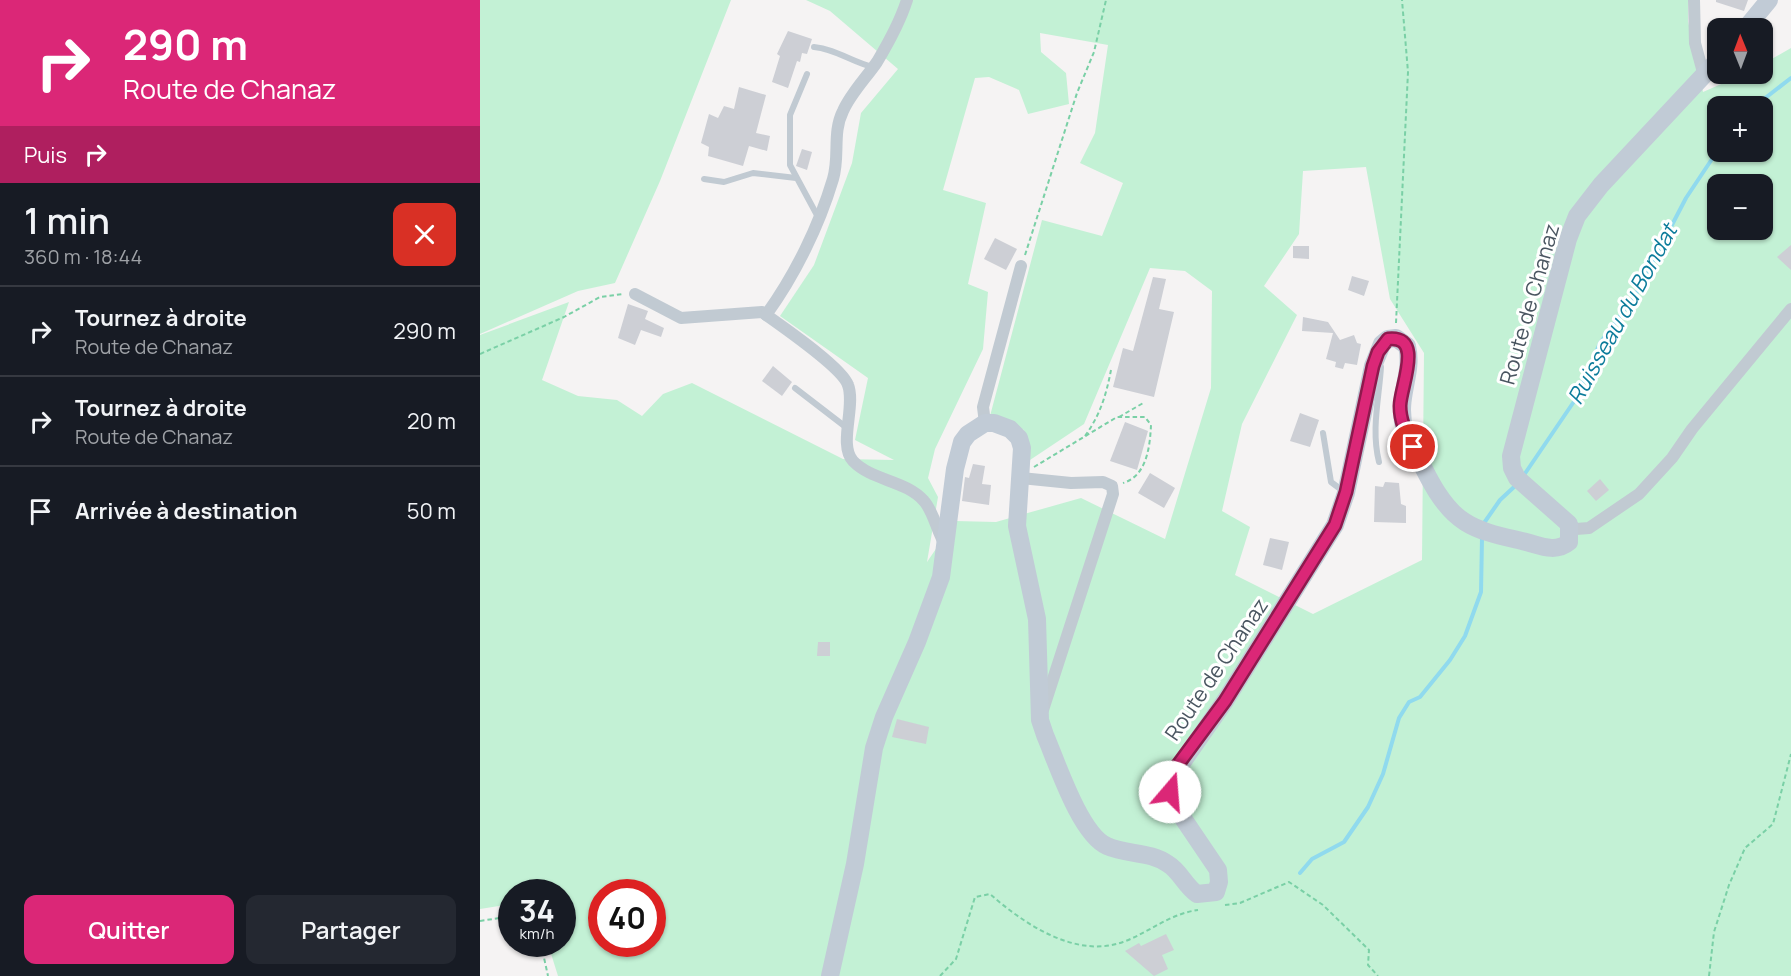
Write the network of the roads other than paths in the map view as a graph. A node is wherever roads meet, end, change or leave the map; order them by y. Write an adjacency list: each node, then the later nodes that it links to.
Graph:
1 (908, 0): 6 (street)
2 (1694, 0): 9 (street)
3 (1768, 0): 4 (street)
4 (1754, 18)
5 (814, 47): 6 (lane)
6 (873, 67): 12 (street)
7 (1707, 73): 9 (street, Route de Chanaz)
8 (807, 74): 10 (lane)
9 (1704, 76): 25 (street, Route de Chanaz)
10 (796, 178): 11 (lane); 12 (lane)
11 (704, 179)
12 (818, 217): 16 (street)
13 (1021, 266): 19 (street)
14 (634, 294): 16 (street)
15 (1791, 309): 25 (street)
16 (766, 315): 20 (street)
17 (1378, 352): 22 (lane); 24 (street, Route de Chanaz); 25 (street)
18 (795, 388): 20 (lane)
19 (985, 423): 23 (street, Route de Chanaz); 26 (street)
20 (848, 429): 26 (street)
21 (1323, 433): 24 (lane)
22 (1379, 462)
23 (1021, 477): 27 (street, Route de Chanaz); 27 (street)
24 (1346, 492): 27 (street, Route de Chanaz)
25 (1569, 524)
26 (946, 546): 28 (street)
27 (1040, 720)
28 (830, 976)

